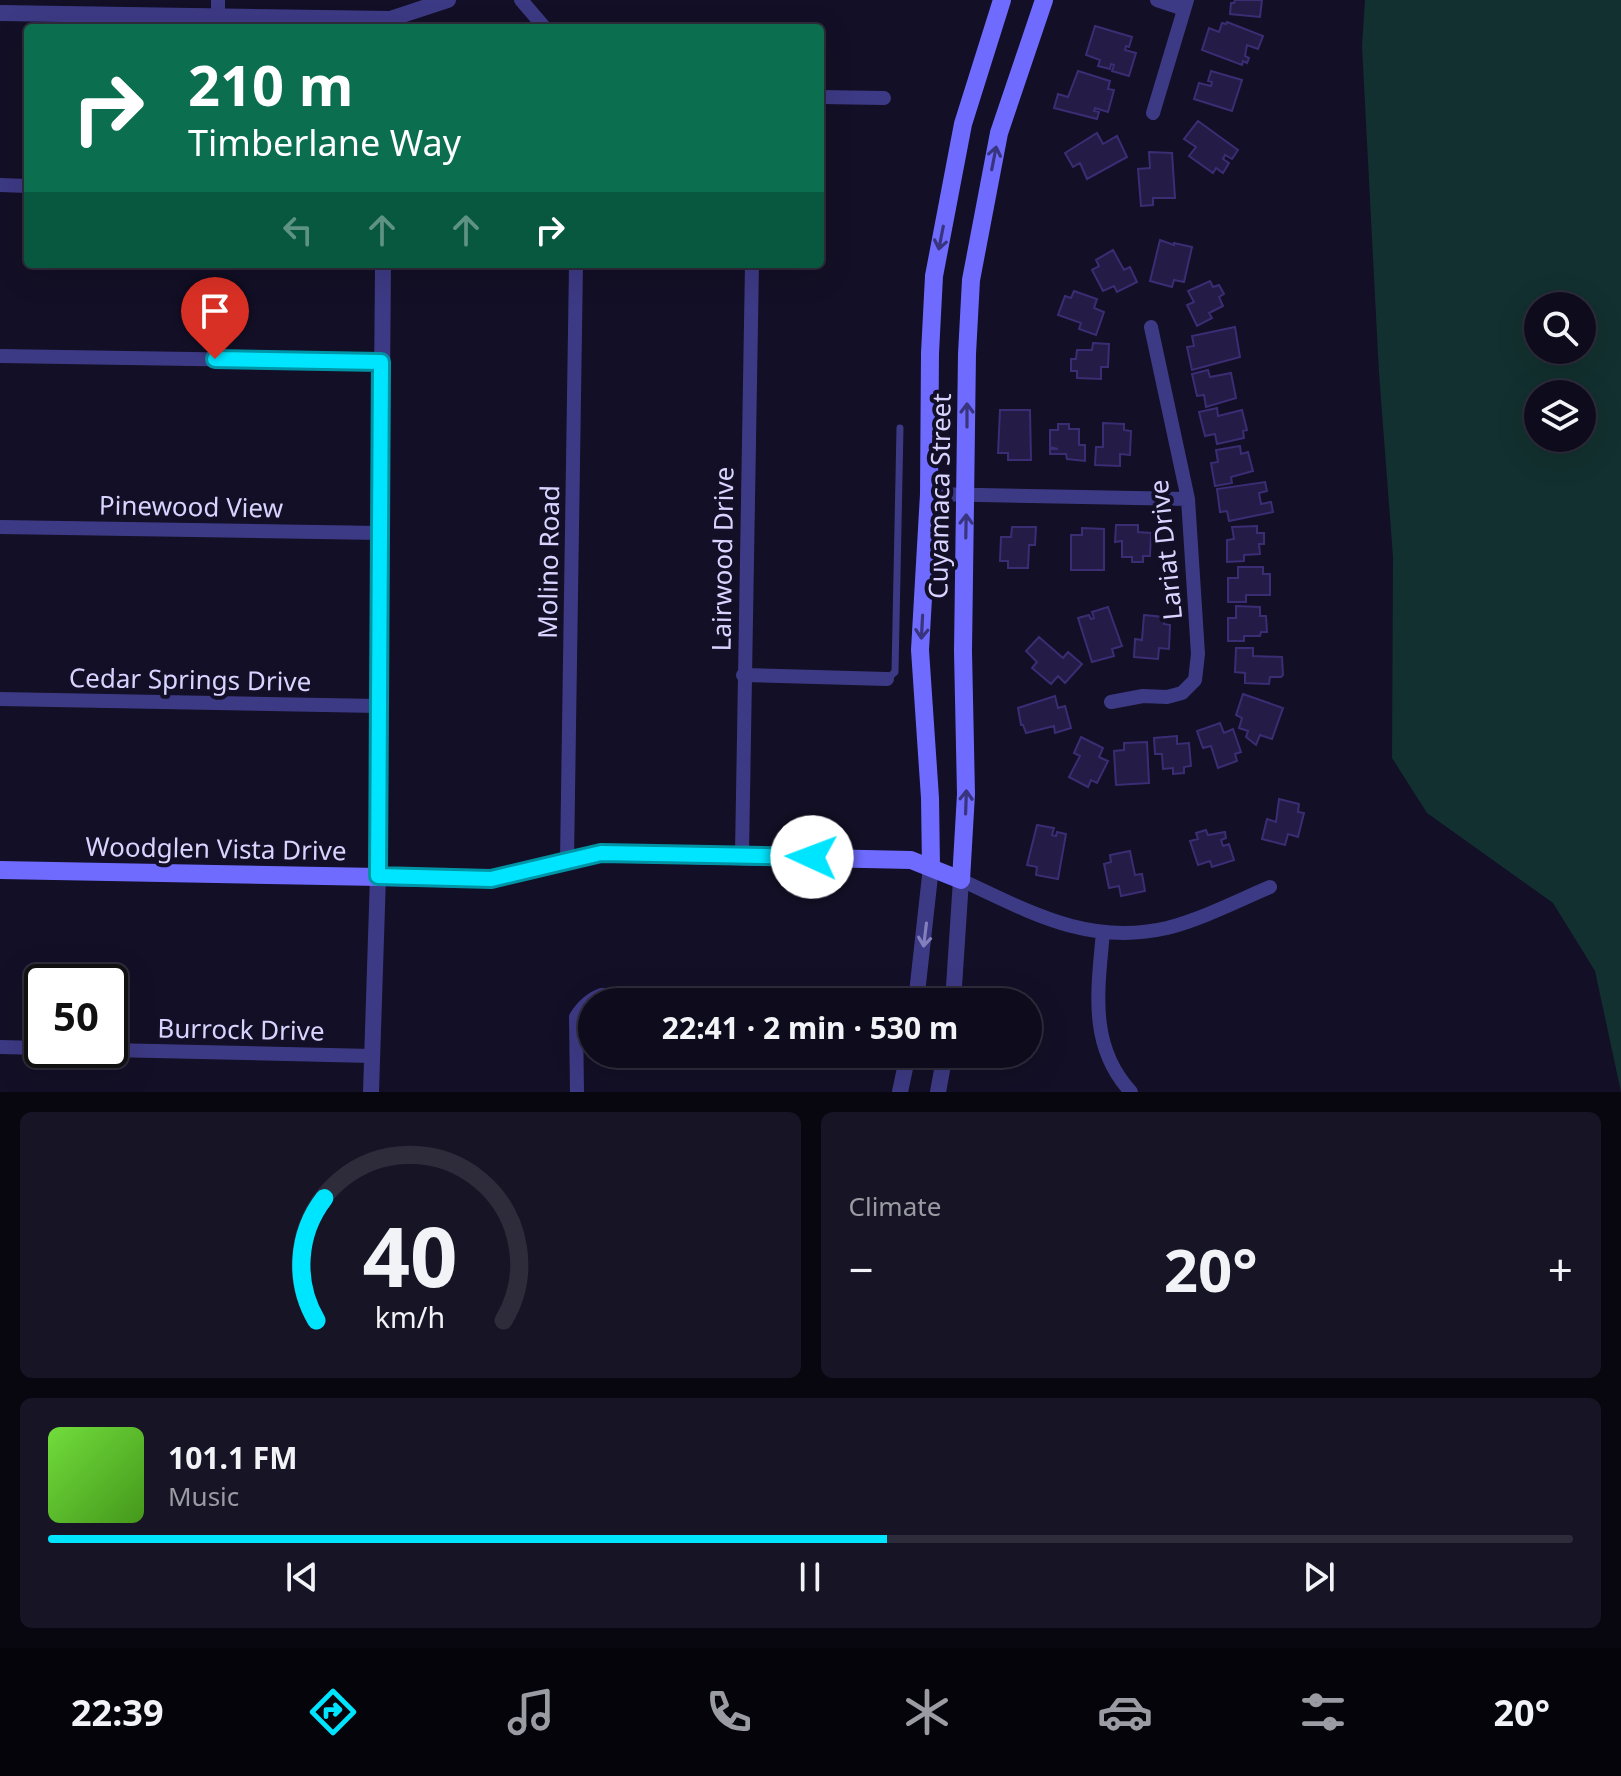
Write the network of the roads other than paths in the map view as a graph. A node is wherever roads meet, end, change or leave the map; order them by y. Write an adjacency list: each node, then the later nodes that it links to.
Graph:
1 (391, 0): 11 (street)
2 (448, 0): 11 (street)
3 (521, 0): 12 (street)
4 (1002, 0): 26 (main road, Cuyamaca Street, one-way to 26)
5 (1044, 0): 25 (main road, Cuyamaca Street, one-way to 5)
6 (1157, 0): 7 (street)
7 (1185, 4): 15 (street)
8 (42, 6): 9 (street); 10 (street)
9 (218, 8): 11 (street)
10 (0, 13)
11 (390, 24)
12 (542, 24)
13 (824, 97): 14 (street)
14 (884, 98)
15 (1153, 113)
16 (0, 185): 17 (street)
17 (24, 186)
18 (383, 268): 23 (street)
19 (576, 268): 36 (street, Molino Road)
20 (752, 268): 30 (street, Lairwood Drive)
21 (1151, 327): 27 (street, Lariat Drive)
22 (0, 356): 23 (street)
23 (381, 362): 29 (street)
24 (900, 428): 31 (lane)
25 (967, 493): 26 (street); 27 (street); 40 (main road, Cuyamaca Street, one-way to 25)
26 (929, 494): 37 (main road, Cuyamaca Street, one-way to 37)
27 (1188, 499): 33 (street, Lariat Drive)
28 (0, 527): 29 (street, Pinewood View)
29 (381, 533): 34 (street)
30 (743, 675): 31 (street); 35 (street, Lairwood Drive)
31 (887, 679)
32 (0, 699): 34 (street, Cedar Springs Drive)
33 (1111, 702)
34 (378, 706): 39 (street)
35 (742, 854): 36 (main road, Woodglen Vista Drive); 37 (main road, Woodglen Vista Drive)
36 (567, 860): 39 (main road, Woodglen Vista Drive)
37 (931, 867): 40 (main road, Woodglen Vista Drive); 43 (street, Cuyamaca Street, one-way to 43)
38 (0, 870): 39 (main road, Woodglen Vista Drive)
39 (378, 876): 49 (street)
40 (961, 880): 42 (street, Woodglen Vista Drive); 44 (street, Cuyamaca Street)
41 (1270, 887): 42 (street, Woodglen Vista Drive)
42 (1103, 932): 56 (street)
43 (918, 988)
44 (954, 988)
45 (578, 1013): 53 (street)
46 (0, 1047): 47 (street)
47 (24, 1048)
48 (128, 1050): 49 (street, Burrock Drive)
49 (372, 1056): 52 (street)
50 (905, 1068): 54 (street)
51 (942, 1068): 55 (street)
52 (371, 1092)
53 (577, 1092)
54 (900, 1092)
55 (938, 1092)
56 (1131, 1092)

